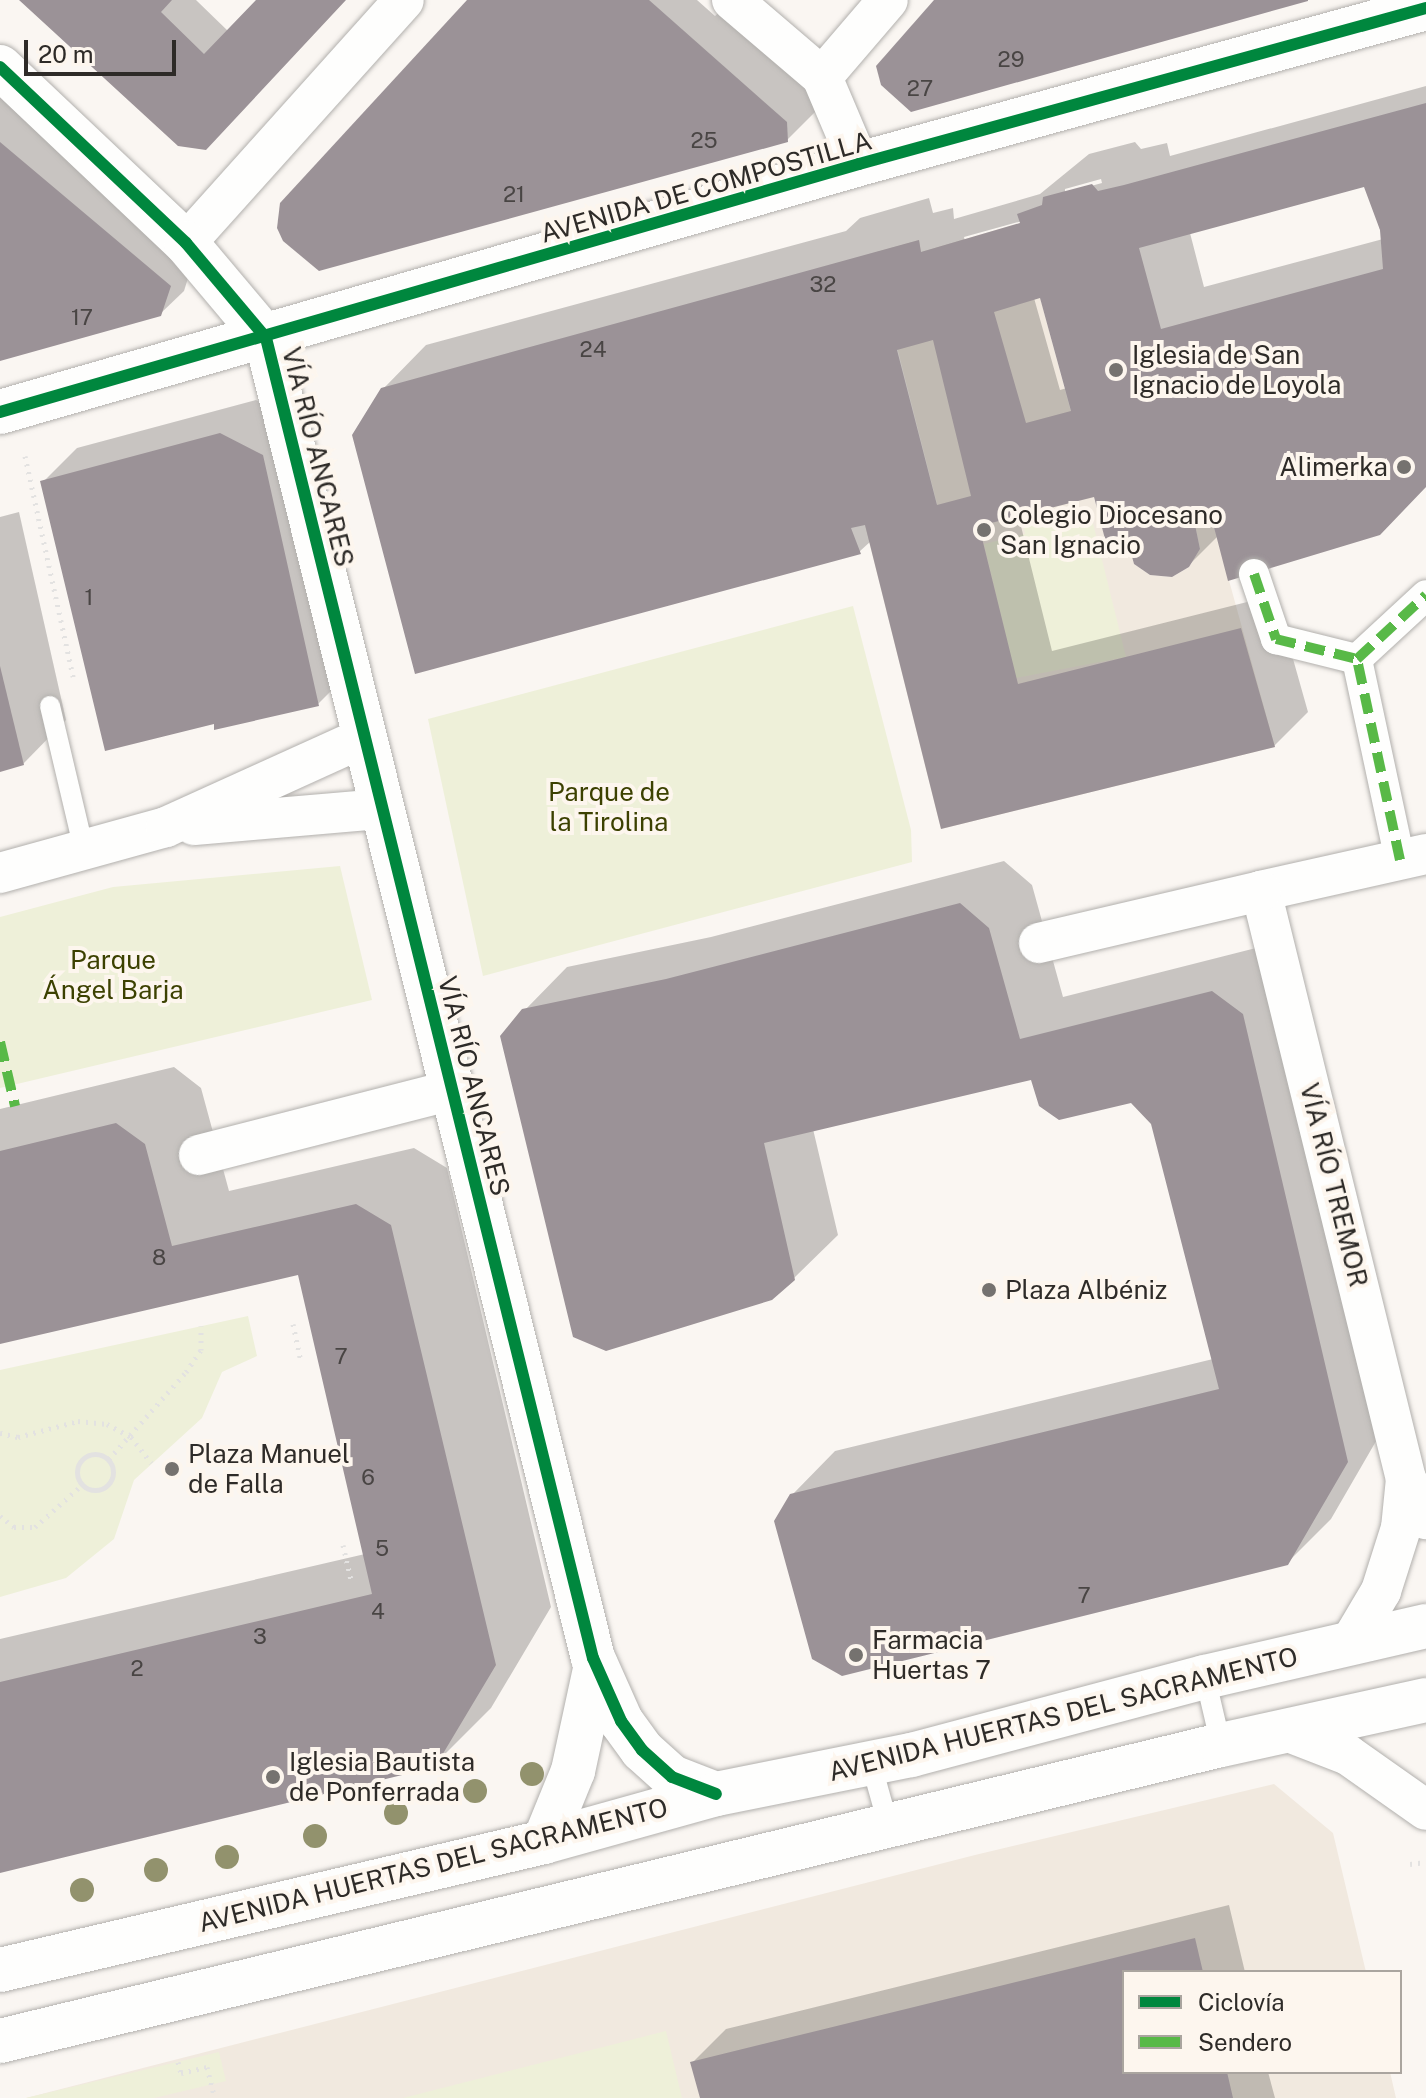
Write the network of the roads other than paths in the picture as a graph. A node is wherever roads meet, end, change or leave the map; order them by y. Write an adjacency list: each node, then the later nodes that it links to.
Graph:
1 (404, 0): 8 (street)
2 (732, 0): 6 (street)
3 (888, 0): 6 (street)
4 (1413, 7): 7 (street, AVENIDA DE COMPOSTILLA)
5 (0, 67): 8 (street)
6 (822, 77): 7 (street)
7 (859, 164): 9 (street, AVENIDA DE COMPOSTILLA)
8 (186, 243): 9 (street)
9 (266, 338): 10 (street, AVENIDA DE COMPOSTILLA); 15 (street, VÍA RÍO ANCARES)
10 (8, 410)
11 (1254, 574): 13 (street)
12 (1426, 595): 13 (street)
13 (1357, 659): 19 (street)
14 (50, 706): 18 (lane)
15 (364, 737): 16 (street, VÍA RÍO ANCARES); 17 (street)
16 (382, 809): 17 (street); 23 (street, VÍA RÍO ANCARES)
17 (166, 827): 18 (street)
18 (84, 850): 20 (street)
19 (1413, 857): 21 (street)
20 (0, 873)
21 (1261, 891): 22 (street); 25 (street, VÍA RÍO TREMOR)
22 (1039, 943)
23 (452, 1090): 24 (street, VÍA RÍO ANCARES); 29 (street, VÍA RÍO ANCARES)
24 (199, 1155)
25 (1406, 1479): 26 (street, VÍA RÍO TREMOR); 28 (street, VÍA RÍO TREMOR)
26 (1426, 1519)
27 (1426, 1626): 28 (street, AVENIDA HUERTAS DEL SACRAMENTO)
28 (1349, 1645): 30 (street, AVENIDA HUERTAS DEL SACRAMENTO)
29 (596, 1665): 35 (street, VÍA RÍO ANCARES); 38 (street, VÍA RÍO ANCARES)
30 (1205, 1677): 33 (lane); 34 (street, AVENIDA HUERTAS DEL SACRAMENTO)
31 (1426, 1700): 32 (street)
32 (1289, 1732): 33 (street); 36 (street)
33 (1221, 1745): 37 (street)
34 (871, 1763): 35 (street, AVENIDA HUERTAS DEL SACRAMENTO); 37 (lane)
35 (716, 1794): 38 (street, AVENIDA HUERTAS DEL SACRAMENTO)
36 (1426, 1810)
37 (889, 1828): 40 (street)
38 (544, 1842): 39 (street, AVENIDA HUERTAS DEL SACRAMENTO)
39 (0, 1970)
40 (0, 2041)

